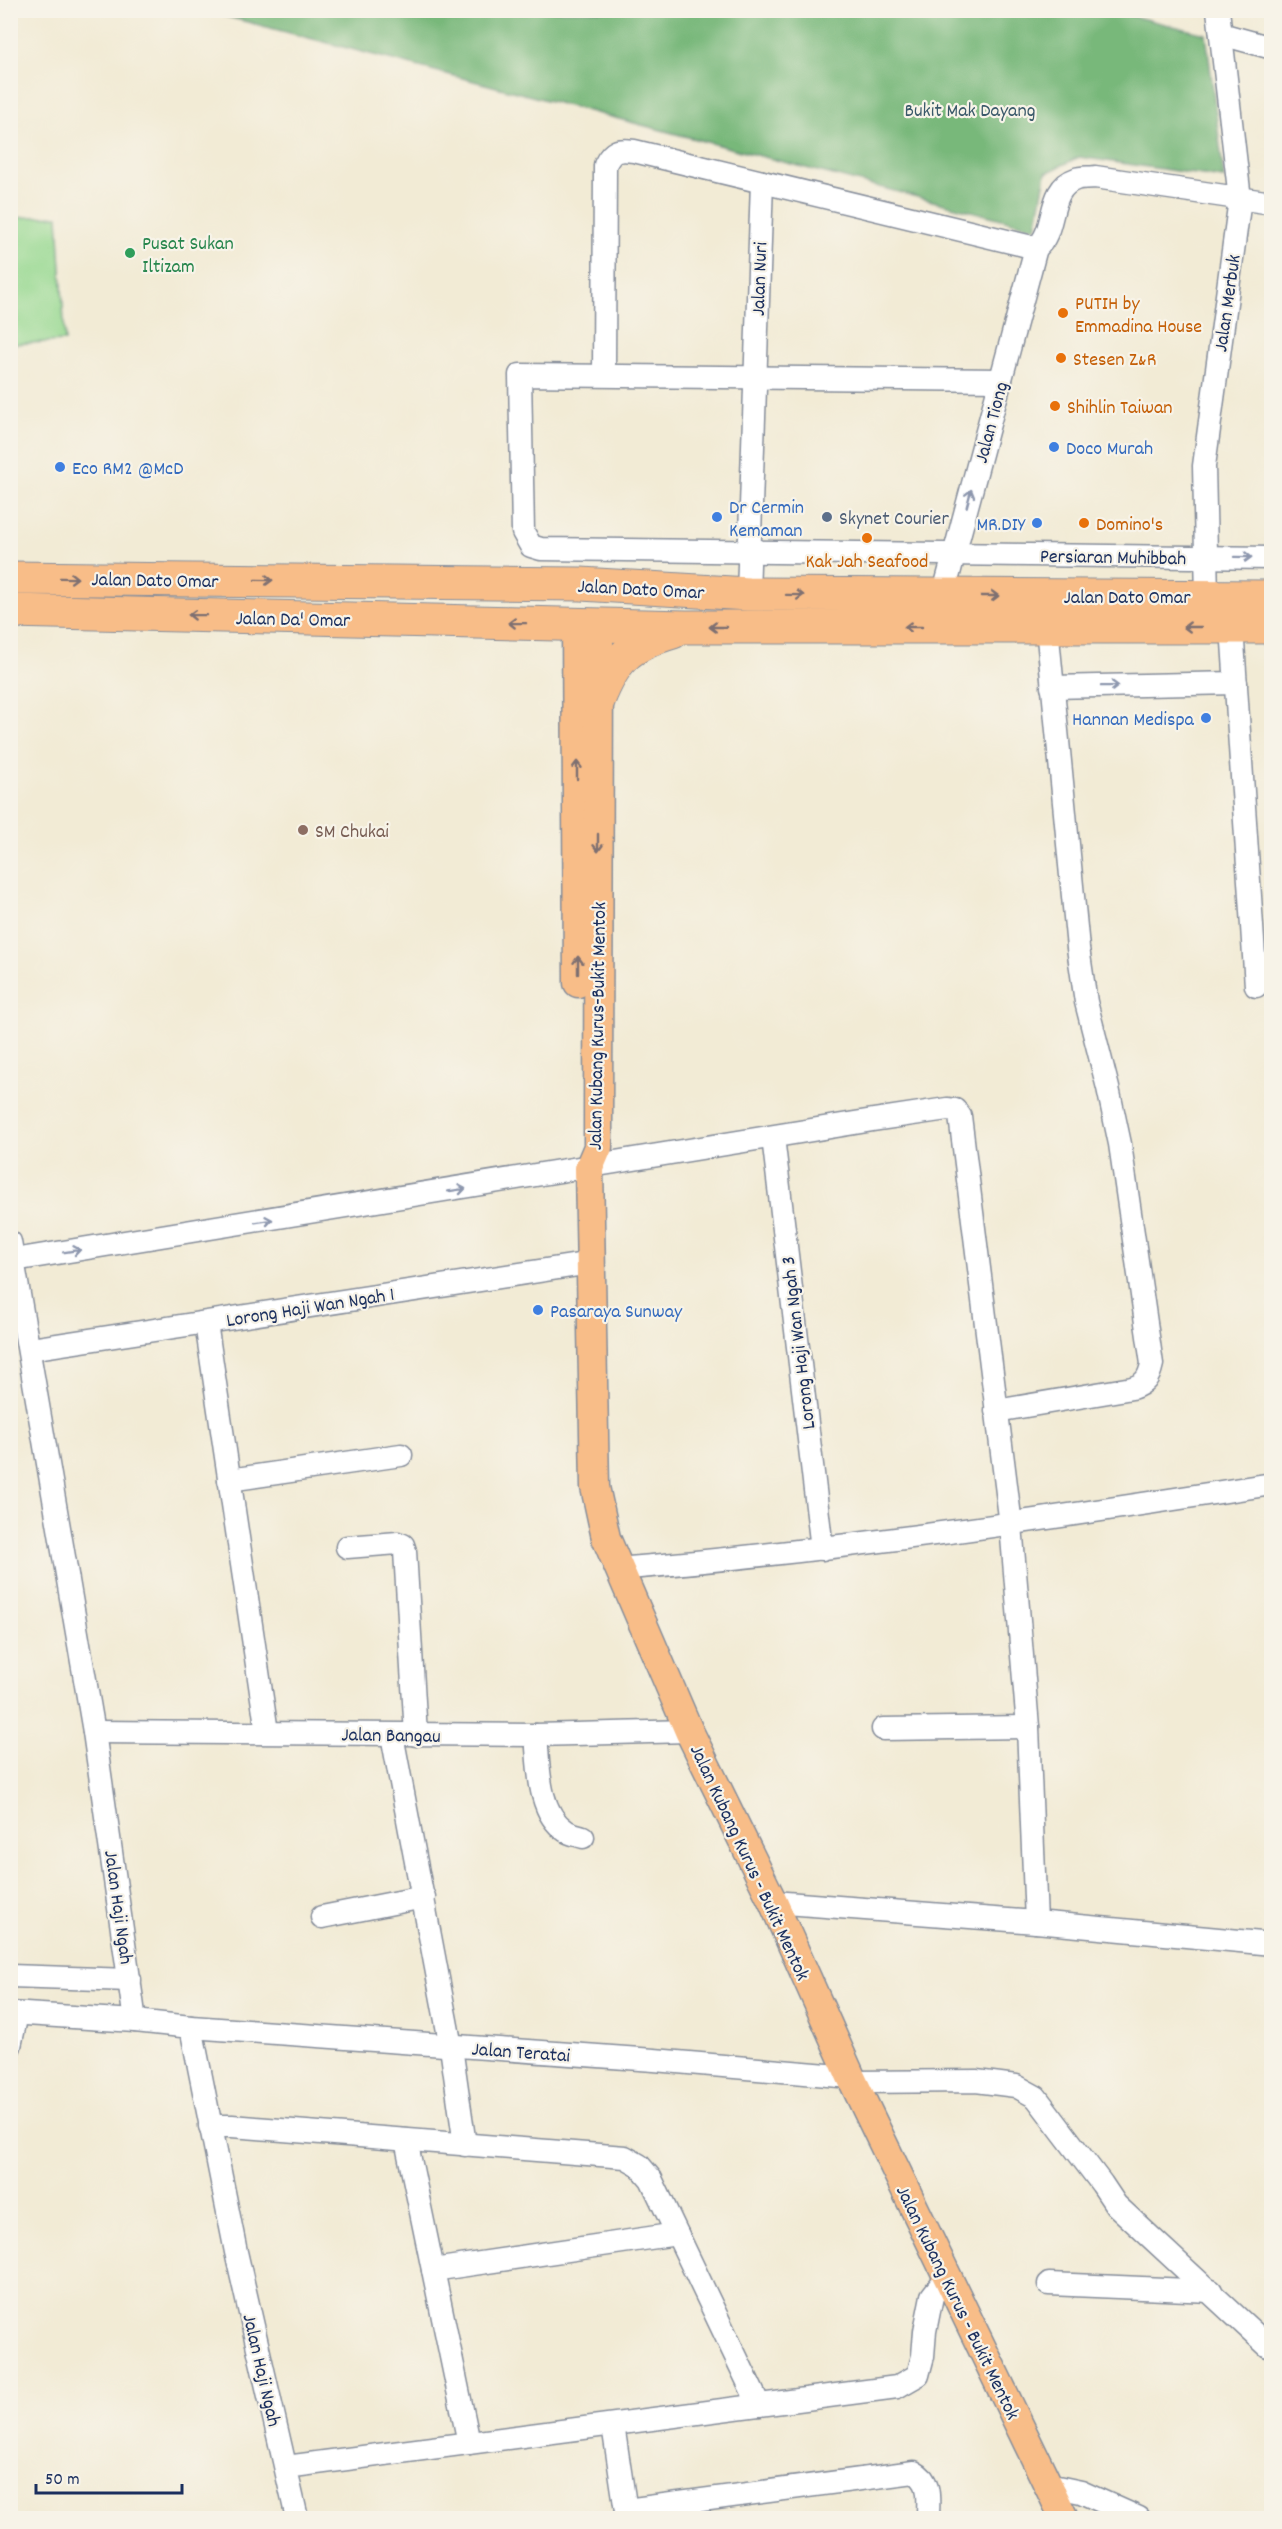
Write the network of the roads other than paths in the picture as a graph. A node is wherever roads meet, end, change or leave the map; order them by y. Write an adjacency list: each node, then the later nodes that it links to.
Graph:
1 (1218, 10): 2 (street, Jalan Merbuk)
2 (1221, 34): 3 (street); 5 (street, Jalan Merbuk)
3 (1272, 48)
4 (762, 182): 7 (street); 8 (street); 9 (street, Jalan Nuri)
5 (1240, 199): 6 (street, Jalan Tiong); 7 (street, Jalan Tiong); 13 (street, Jalan Merbuk)
6 (1272, 203)
7 (1036, 248): 10 (street, Jalan Tiong)
8 (604, 375): 9 (street); 11 (street, Persiaran Muhibbah)
9 (755, 377): 10 (street); 11 (street, Jalan Nuri)
10 (1001, 380): 12 (street, Jalan Tiong, one-way to 10)
11 (749, 552): 12 (street, Persiaran Muhibbah); 17 (street, Jalan Nuri)
12 (954, 555): 13 (street, Persiaran Muhibbah); 18 (street, Jalan Tiong)
13 (1206, 557): 14 (street, Persiaran Muhibbah, one-way to 14); 19 (street, Jalan Merbuk)
14 (1272, 558)
15 (10, 578): 16 (highway, Jalan Dato Omar, one-way to 16)
16 (365, 581): 17 (highway, Jalan Dato Omar); 22 (highway)
17 (748, 594): 18 (highway, Jalan Dato Omar, one-way to 18); 22 (highway)
18 (943, 596): 19 (highway, Jalan Dato Omar, one-way to 19)
19 (1207, 596): 20 (highway, Jalan Dato Omar)
20 (1272, 597)
21 (10, 611): 22 (highway, Jalan Da' Omar, one-way to 21)
22 (587, 618): 23 (highway, Jalan Dato Omar); 29 (main road, Jalan Kubang Kurus-Bukit Mentok); 32 (main road, Jalan Kubang Kurus-Bukit Mentok, one-way to 22)
23 (686, 627): 24 (highway, Jalan Dato Omar, one-way to 23); 29 (highway)
24 (1047, 627): 25 (highway, Jalan Dato Omar, one-way to 24); 28 (street)
25 (1232, 627): 26 (highway, Jalan Dato Omar); 27 (street)
26 (1272, 627)
27 (1236, 683): 28 (street, one-way to 27); 30 (street)
28 (1052, 687): 37 (street)
29 (598, 701): 32 (main road, Jalan Kubang Kurus-Bukit Mentok, one-way to 32)
30 (1256, 986)
31 (773, 1137): 32 (street); 37 (street); 43 (street, Lorong Haji Wan Ngah 3)
32 (589, 1168): 33 (street, one-way to 32); 34 (main road, Jalan Kubang Kurus - Bukit Mentok)
33 (12, 1251): 36 (street, Jalan Haji Ngah)
34 (591, 1263): 35 (street, Lorong Haji Wan Ngah 1); 44 (main road, Jalan Kubang Kurus - Bukit Mentok)
35 (206, 1323): 36 (street, Lorong Haji Wan Ngah 1); 39 (street)
36 (30, 1349): 48 (street, Jalan Haji Ngah)
37 (996, 1411): 41 (street)
38 (402, 1455): 39 (street)
39 (230, 1480): 49 (street)
40 (1272, 1484): 41 (street)
41 (1011, 1525): 43 (street); 45 (street)
42 (348, 1547): 51 (street)
43 (822, 1549): 44 (street)
44 (617, 1569): 47 (main road, Jalan Kubang Kurus - Bukit Mentok)
45 (1028, 1727): 46 (street); 57 (street)
46 (883, 1730)
47 (689, 1731): 52 (street, Jalan Bangau); 55 (main road, Jalan Kubang Kurus - Bukit Mentok)
48 (93, 1732): 49 (street, Jalan Bangau); 60 (street, Jalan Haji Ngah)
49 (267, 1732): 50 (street, Jalan Bangau)
50 (392, 1735): 51 (street, Jalan Bangau); 54 (street)
51 (416, 1735): 52 (street, Jalan Bangau)
52 (536, 1735): 53 (street)
53 (583, 1837)
54 (424, 1897): 56 (street); 65 (street)
55 (773, 1902): 57 (street); 66 (main road, Jalan Kubang Kurus - Bukit Mentok)
56 (322, 1917)
57 (1036, 1922): 58 (street)
58 (1272, 1944)
59 (10, 1976): 60 (street)
60 (130, 1980): 62 (street, Jalan Haji Ngah)
61 (14, 2014): 62 (street); 64 (street)
62 (135, 2021): 63 (street)
63 (191, 2027): 65 (street, Jalan Teratai); 67 (street, Jalan Haji Ngah)
64 (10, 2046)
65 (451, 2047): 66 (street, Jalan Teratai); 69 (street)
66 (852, 2079): 72 (main road, Jalan Kubang Kurus - Bukit Mentok); 74 (street, Jalan Teratai)
67 (210, 2126): 68 (street); 79 (street, Jalan Haji Ngah)
68 (406, 2140): 69 (street); 71 (street)
69 (465, 2145): 70 (street)
70 (677, 2234): 71 (street); 76 (street)
71 (433, 2270): 78 (street)
72 (947, 2277): 76 (street); 80 (main road, Jalan Kubang Kurus - Bukit Mentok)
73 (1049, 2284): 74 (street)
74 (1211, 2291): 75 (street, Jalan Teratai)
75 (1268, 2346)
76 (759, 2405): 77 (street)
77 (613, 2425): 78 (street); 81 (street)
78 (468, 2443): 79 (street)
79 (286, 2467): 82 (street, Jalan Haji Ngah)
80 (1048, 2485): 84 (main road, Jalan Kubang Kurus - Bukit Mentok); 85 (street)
81 (626, 2514): 83 (street)
82 (297, 2518)
83 (928, 2518)
84 (1064, 2518)
85 (1139, 2518)

